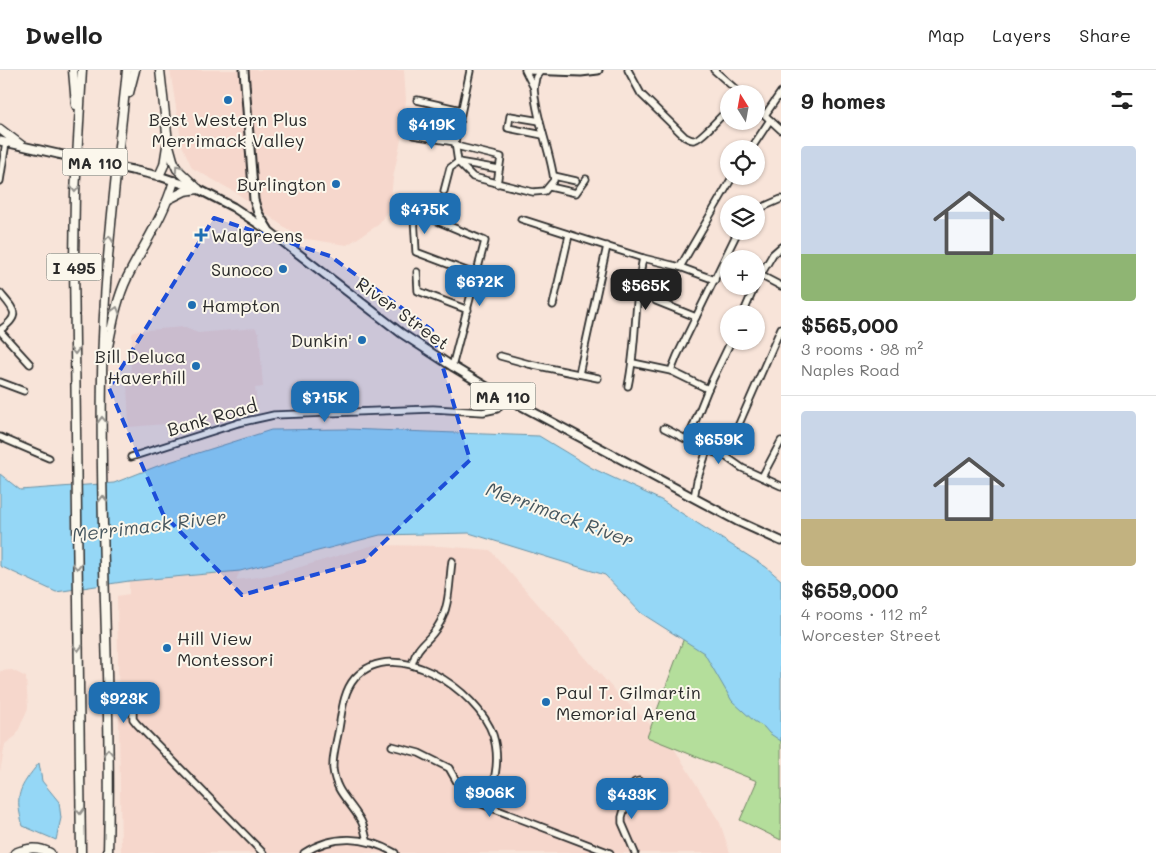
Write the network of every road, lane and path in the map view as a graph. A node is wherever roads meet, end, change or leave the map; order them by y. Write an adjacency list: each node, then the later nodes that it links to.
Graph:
1 (73, 70): 25 (highway)
2 (82, 70): 25 (highway, I 495)
3 (128, 70): 22 (highway, I 495)
4 (135, 70): 22 (highway)
5 (160, 70): 30 (highway)
6 (244, 70): 48 (main road)
7 (470, 70): 17 (street)
8 (526, 70): 12 (main road); 14 (street)
9 (598, 70): 12 (main road)
10 (628, 70): 19 (street)
11 (714, 70): 13 (street)
12 (540, 72): 14 (street)
13 (731, 85)
14 (534, 88): 21 (street)
15 (781, 92): 18 (street)
16 (417, 100): 17 (street)
17 (461, 110): 31 (street)
18 (765, 115): 20 (street)
19 (720, 117)
20 (770, 120): 24 (street); 28 (street)
21 (540, 121): 27 (street); 27 (street)
22 (122, 122): 79 (highway, I 495, one-way to 22)
23 (0, 129): 32 (highway)
24 (781, 130)
25 (78, 135): 108 (highway, I 495, one-way to 108)
26 (413, 135): 31 (street)
27 (543, 135): 36 (street)
28 (757, 140)
29 (3, 141): 32 (main road, River Street / MA 110); 38 (street)
30 (168, 142): 35 (highway); 44 (highway, one-way to 30)
31 (455, 144): 33 (street); 34 (street)
32 (21, 145): 35 (main road, River Street / MA 110, bridge)
33 (458, 162): 34 (street); 41 (street); 45 (street)
34 (499, 170): 41 (street)
35 (160, 176): 39 (main road, River Street / MA 110)
36 (554, 176): 40 (street); 43 (street)
37 (586, 180): 43 (street)
38 (0, 181)
39 (174, 181): 44 (main road, River Street / MA 110); 46 (highway)
40 (576, 181)
41 (497, 184): 43 (street)
42 (728, 185): 58 (street)
43 (550, 187)
44 (198, 189): 46 (highway); 50 (main road, River Street / MA 110)
45 (444, 191)
46 (169, 199): 79 (highway, one-way to 46)
47 (781, 199): 49 (street)
48 (254, 200): 50 (main road); 52 (main road)
49 (765, 206)
50 (246, 215): 52 (main road, River Street / MA 110)
51 (521, 219): 53 (street)
52 (269, 231): 76 (main road, River Street / MA 110)
53 (569, 235): 54 (street); 67 (street)
54 (607, 246): 56 (street); 78 (street)
55 (781, 246): 57 (street)
56 (642, 258): 58 (street); 74 (street)
57 (765, 265)
58 (680, 267): 63 (street)
59 (720, 271): 63 (street)
60 (417, 272): 68 (street)
61 (477, 275): 61 (street); 68 (street)
62 (765, 278): 64 (street)
63 (714, 280): 69 (street)
64 (781, 286)
65 (0, 293): 71 (street)
66 (656, 301): 69 (street)
67 (553, 305)
68 (468, 310): 76 (street)
69 (696, 317): 77 (street)
70 (781, 328): 92 (street)
71 (0, 331): 75 (street)
72 (727, 350): 83 (street)
73 (500, 356): 78 (street)
74 (633, 363): 77 (street); 82 (street)
75 (30, 364)
76 (452, 367): 85 (main road, River Street / MA 110)
77 (671, 371): 83 (street)
78 (579, 374): 80 (street)
79 (102, 375): 104 (highway, I 495, one-way to 79)
80 (598, 378)
81 (0, 382): 84 (street)
82 (628, 386)
83 (708, 389): 88 (street)
84 (24, 391)
85 (506, 397): 91 (street, Bank Road); 96 (main road, River Street / MA 110)
86 (664, 428): 88 (street)
87 (0, 437): 93 (street)
88 (688, 439): 90 (street)
89 (781, 441): 94 (street)
90 (707, 450): 92 (street); 96 (street)
91 (131, 456)
92 (725, 456): 94 (street)
93 (50, 458)
94 (762, 477): 95 (street)
95 (781, 486)
96 (694, 498): 97 (main road, River Street / MA 110)
97 (781, 541)
98 (452, 561): 99 (street)
99 (412, 664): 103 (street); 105 (street)
100 (133, 706): 111 (street)
101 (392, 746): 103 (street)
102 (639, 781): 115 (street)
103 (488, 806): 114 (street)
104 (109, 830): 109 (highway, I 495); 110 (highway)
105 (367, 840): 112 (street); 113 (street)
106 (15, 853): 107 (highway)
107 (50, 853)
108 (81, 853)
109 (108, 853)
110 (112, 853)
111 (263, 853)
112 (304, 853)
113 (395, 853)
114 (610, 853)
115 (634, 853)

